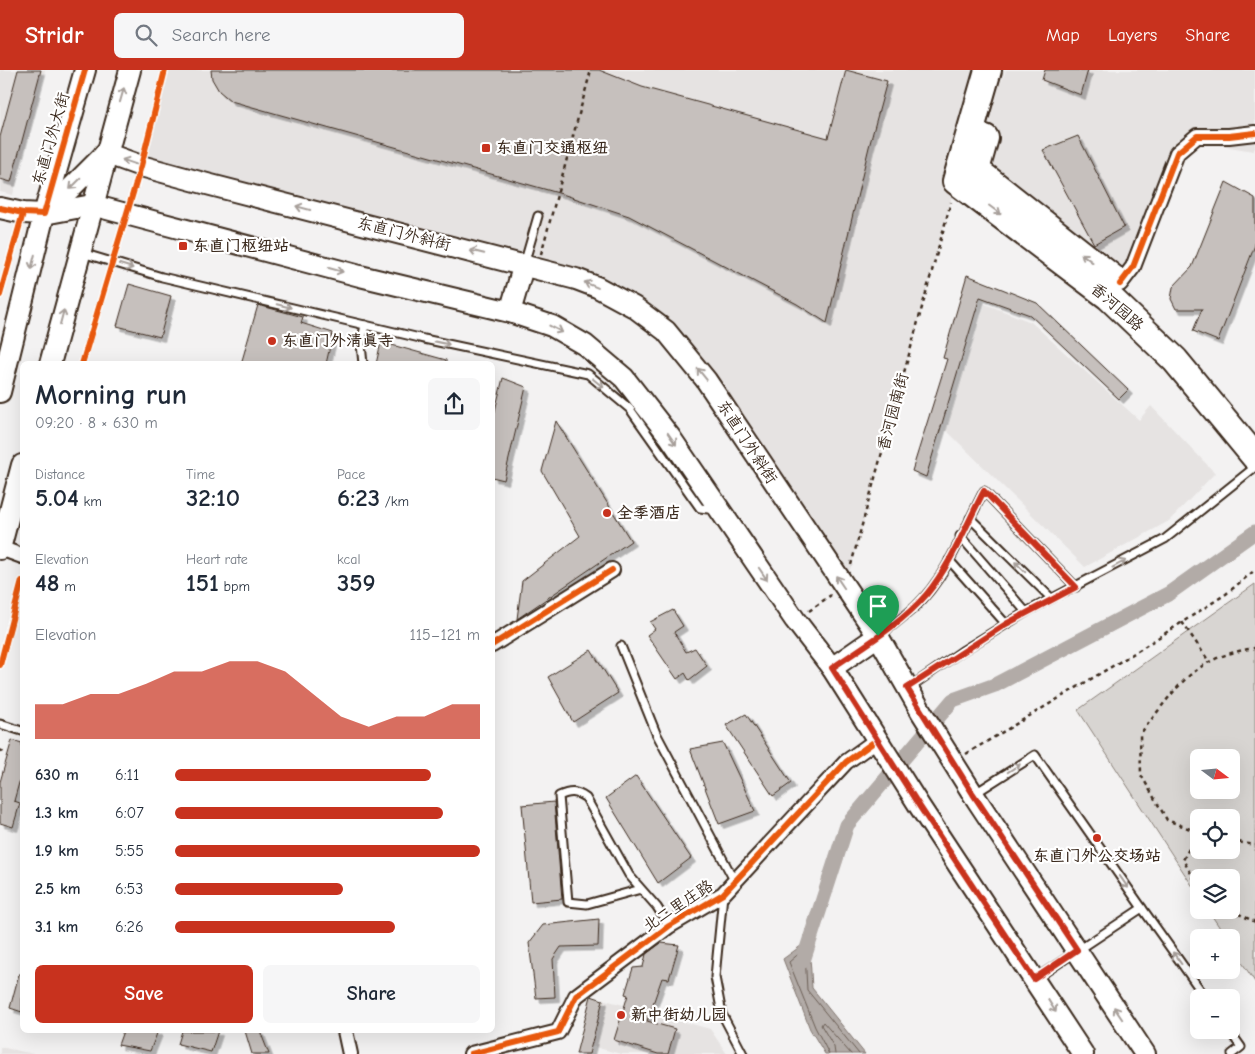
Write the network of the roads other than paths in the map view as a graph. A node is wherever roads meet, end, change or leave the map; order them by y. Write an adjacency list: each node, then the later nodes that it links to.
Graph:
1 (85, 70): 10 (main road, 东直门外大街)
2 (130, 70): 6 (main road, one-way to 2)
3 (988, 70): 7 (highway)
4 (1003, 70): 7 (highway)
5 (1255, 133): 14 (street)
6 (105, 153): 8 (main road); 10 (main road, one-way to 10); 13 (main road, 东直门外斜街, one-way to 6)
7 (966, 176): 14 (highway, 香河园路, one-way to 7); 21 (highway, 香河园路, one-way to 21)
8 (92, 205): 10 (main road); 12 (main road); 15 (main road, one-way to 15)
9 (0, 208): 10 (main road)
10 (44, 214): 19 (main road, 东直门外大街, one-way to 19)
11 (538, 216): 13 (lane)
12 (80, 253): 16 (lane, one-way to 16); 17 (main road, one-way to 12)
13 (531, 266): 15 (main road); 35 (main road, 东直门外斜街, one-way to 13)
14 (1120, 284): 20 (highway, 香河园路)
15 (510, 312): 24 (main road, one-way to 24)
16 (365, 325): 18 (lane); 24 (lane, one-way to 24)
17 (51, 361)
18 (363, 361)
19 (0, 392)
20 (1255, 430)
21 (1255, 457)
22 (1255, 467): 31 (lane, one-way to 22)
23 (20, 473): 27 (main road)
24 (720, 510): 38 (main road, one-way to 38)
25 (970, 518): 26 (lane); 31 (lane); 32 (lane, one-way to 25)
26 (960, 536): 29 (lane); 33 (lane)
27 (0, 549): 28 (street)
28 (20, 555)
29 (949, 560): 34 (lane); 35 (lane)
30 (612, 570): 36 (street)
31 (1076, 587): 32 (lane)
32 (1051, 598): 33 (lane)
33 (1026, 612): 34 (lane)
34 (1006, 624): 39 (lane)
35 (878, 636): 38 (main road); 39 (main road, 东直门外斜街)
36 (495, 643)
37 (622, 646): 44 (lane)
38 (832, 668): 42 (main road)
39 (907, 688): 43 (main road, 东直门外斜街)
40 (0, 724): 41 (lane)
41 (20, 730)
42 (878, 739): 44 (street, 北二里庄路); 50 (main road)
43 (973, 794): 47 (lane, one-way to 47); 49 (main road, 东直门外斜街)
44 (735, 882): 46 (street, 北二里庄路)
45 (641, 889): 45 (lane); 48 (lane)
46 (723, 894): 48 (street, 北二里庄路); 56 (lane)
47 (1142, 908): 49 (lane); 51 (lane, one-way to 47)
48 (669, 926): 55 (street, 北二里庄路)
49 (1077, 950): 50 (lane); 58 (main road, 东直门外斜街, one-way to 49)
50 (1034, 979): 57 (main road, one-way to 57)
51 (1200, 989)
52 (345, 1033): 54 (street)
53 (1235, 1039): 59 (lane)
54 (350, 1054)
55 (471, 1054)
56 (743, 1054)
57 (1083, 1054)
58 (1145, 1054)
59 (1232, 1054)

